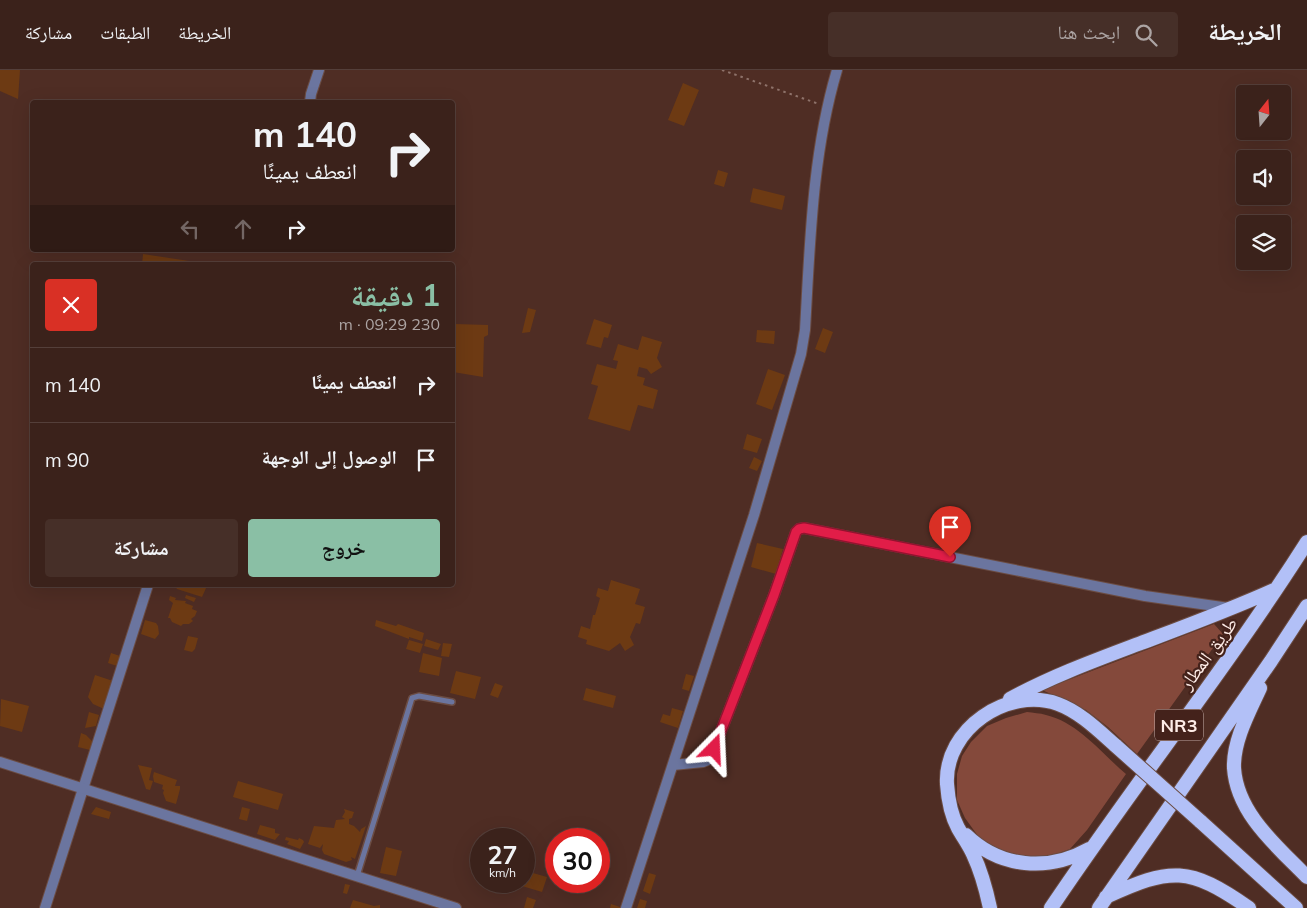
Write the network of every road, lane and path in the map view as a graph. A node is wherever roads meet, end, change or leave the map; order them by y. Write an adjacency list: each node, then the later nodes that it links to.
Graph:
1 (319, 70): 4 (street)
2 (722, 70): 5 (path)
3 (837, 70): 5 (street)
4 (310, 100)
5 (827, 106): 15 (street)
6 (1307, 542): 8 (highway, طريق المطار / NR3)
7 (147, 587): 16 (street)
8 (1277, 589): 10 (highway); 18 (highway, طريق المطار / NR3)
9 (1307, 606): 11 (highway, NR3)
10 (1232, 609): 13 (highway); 15 (street)
11 (1271, 662): 20 (highway); 21 (highway, NR3)
12 (452, 702): 19 (lane)
13 (993, 709): 17 (highway); 28 (highway, bridge)
14 (0, 762): 16 (street)
15 (673, 765): 24 (street)
16 (83, 788): 19 (street); 22 (street)
17 (957, 826): 18 (highway); 25 (highway)
18 (1092, 848): 26 (highway, طريق المطار / NR3)
19 (357, 876): 23 (street)
20 (1307, 878)
21 (1102, 903): 27 (highway)
22 (45, 908)
23 (456, 908)
24 (626, 908)
25 (990, 908)
26 (1051, 908)
27 (1249, 908)
28 (1296, 908)

